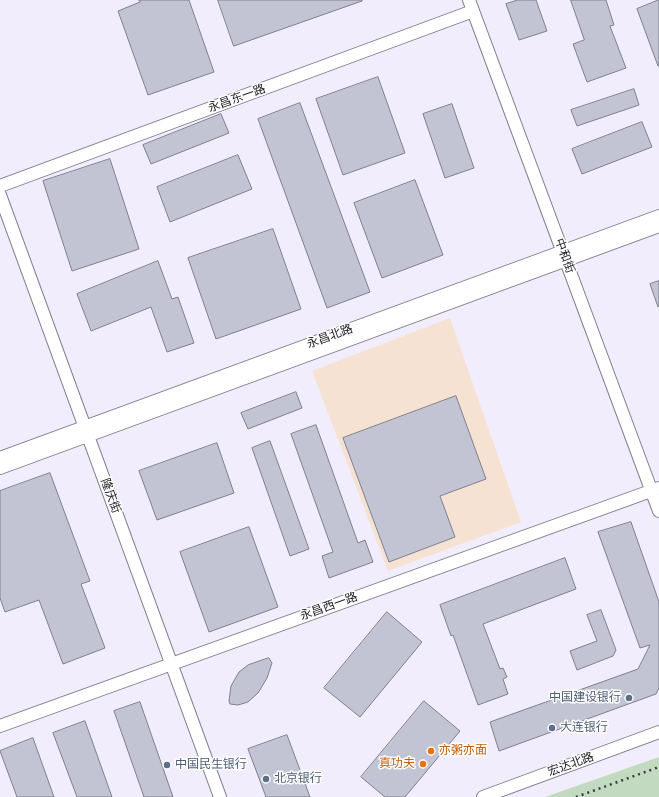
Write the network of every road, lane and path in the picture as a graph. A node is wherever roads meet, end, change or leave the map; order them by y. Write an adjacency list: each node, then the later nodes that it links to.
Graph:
1 (471, 6): 2 (street, 永昌东一路); 6 (street, 中和街)
2 (0, 186)
3 (0, 195): 7 (street, 隆庆街)
4 (659, 216): 6 (street, 永昌北路)
5 (659, 226): 6 (street, 永昌北路)
6 (564, 255): 7 (street, 永昌北路); 10 (street, 中和街)
7 (86, 432): 8 (street, 永昌北路); 9 (street, 永昌北路); 12 (street, 隆庆街)
8 (0, 458)
9 (0, 468)
10 (655, 490): 11 (street, 中和街); 12 (street, 永昌西一路)
11 (659, 511)
12 (171, 664): 13 (street, 永昌西一路); 15 (street, 隆庆街)
13 (0, 726)
14 (659, 732): 16 (street, 宏达北路)
15 (220, 797)
16 (483, 797)

